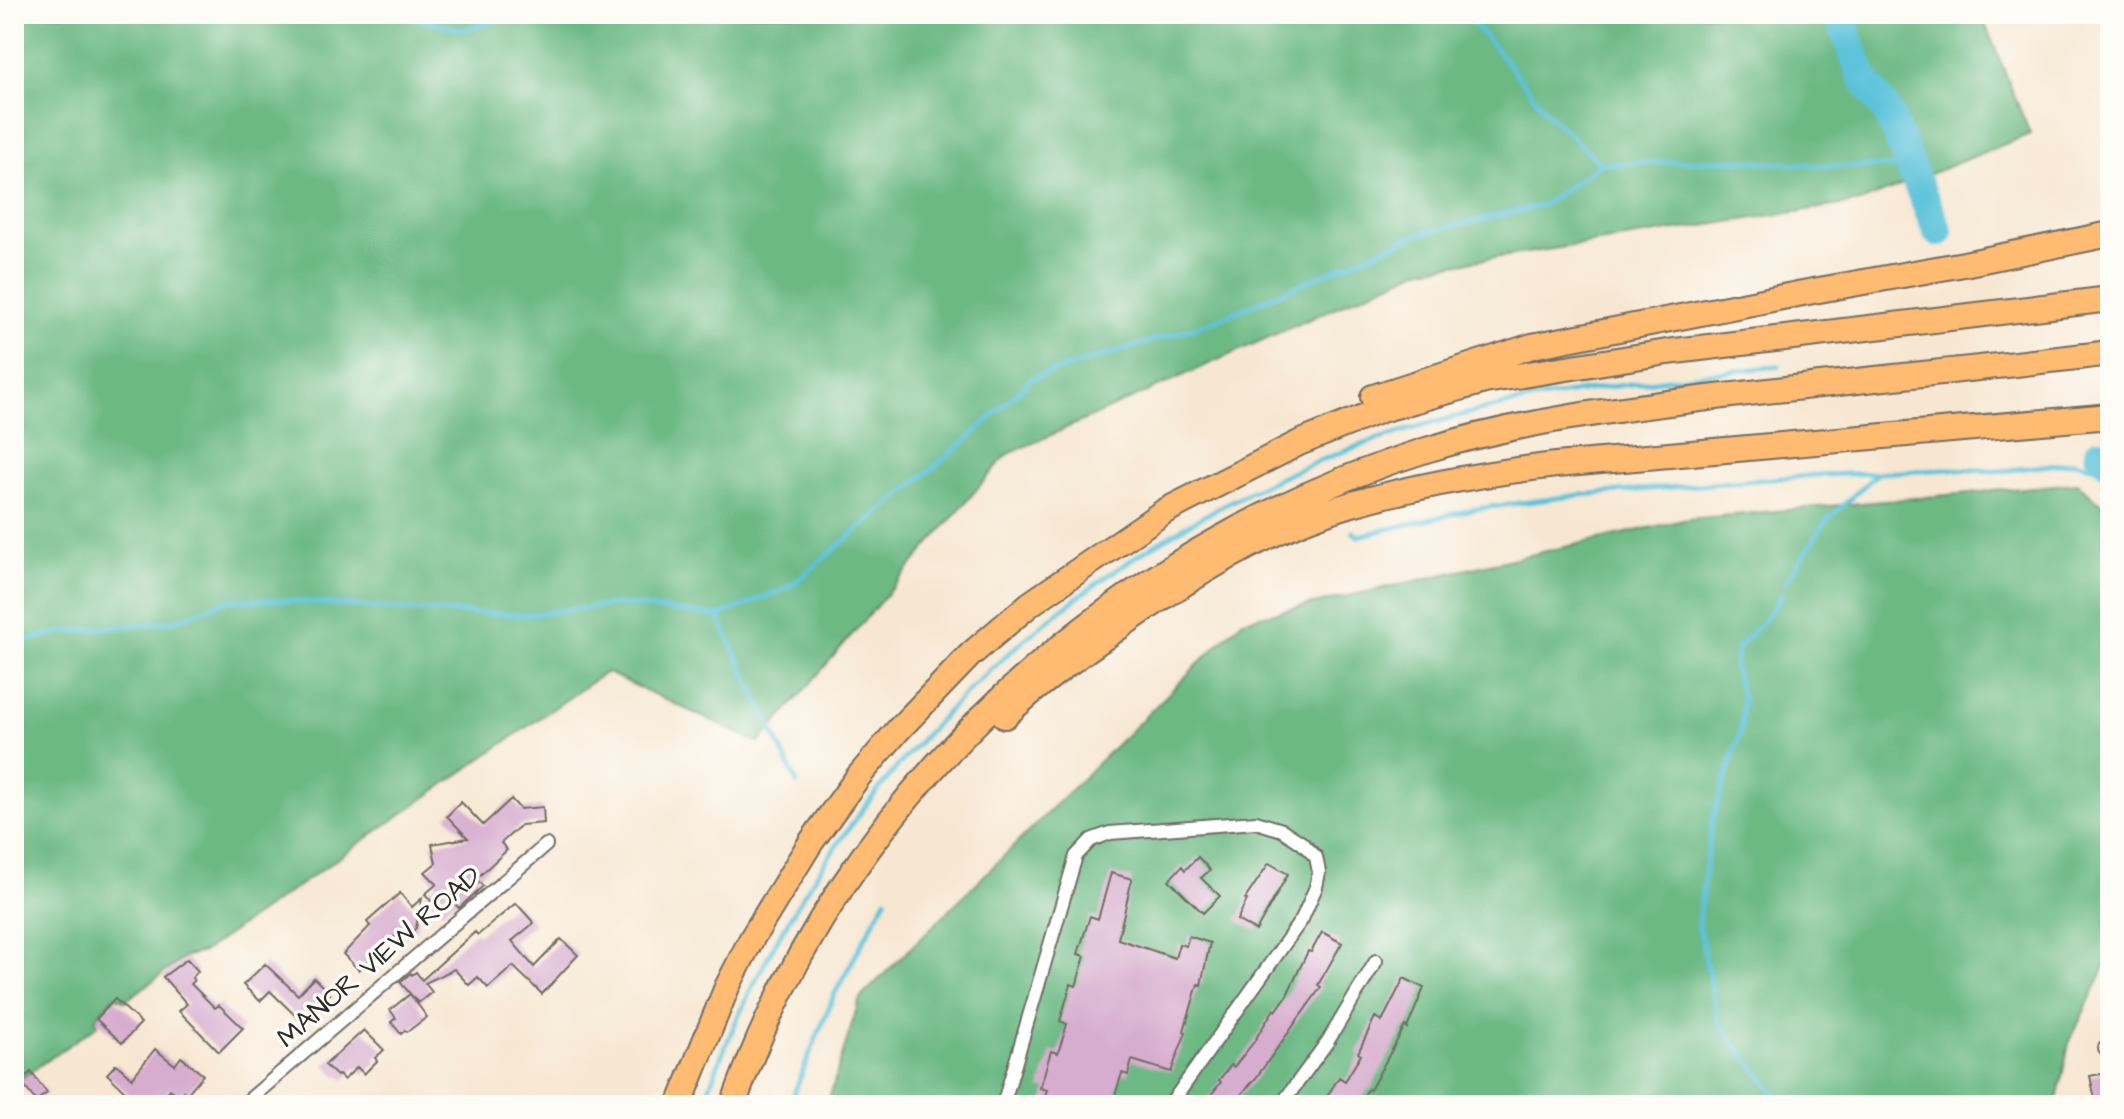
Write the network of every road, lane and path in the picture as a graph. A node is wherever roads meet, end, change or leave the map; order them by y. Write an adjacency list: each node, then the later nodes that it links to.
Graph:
1 (2110, 234): 5 (highway)
2 (2110, 299): 5 (highway)
3 (2110, 353): 6 (highway)
4 (2110, 416): 6 (highway)
5 (1165, 511): 10 (highway)
6 (893, 816): 11 (highway)
7 (546, 845): 9 (street, MANOR VIEW ROAD)
8 (1376, 961): 14 (street)
9 (243, 1105)
10 (679, 1105)
11 (733, 1105)
12 (1003, 1105): 13 (street)
13 (1170, 1105)
14 (1281, 1105)

